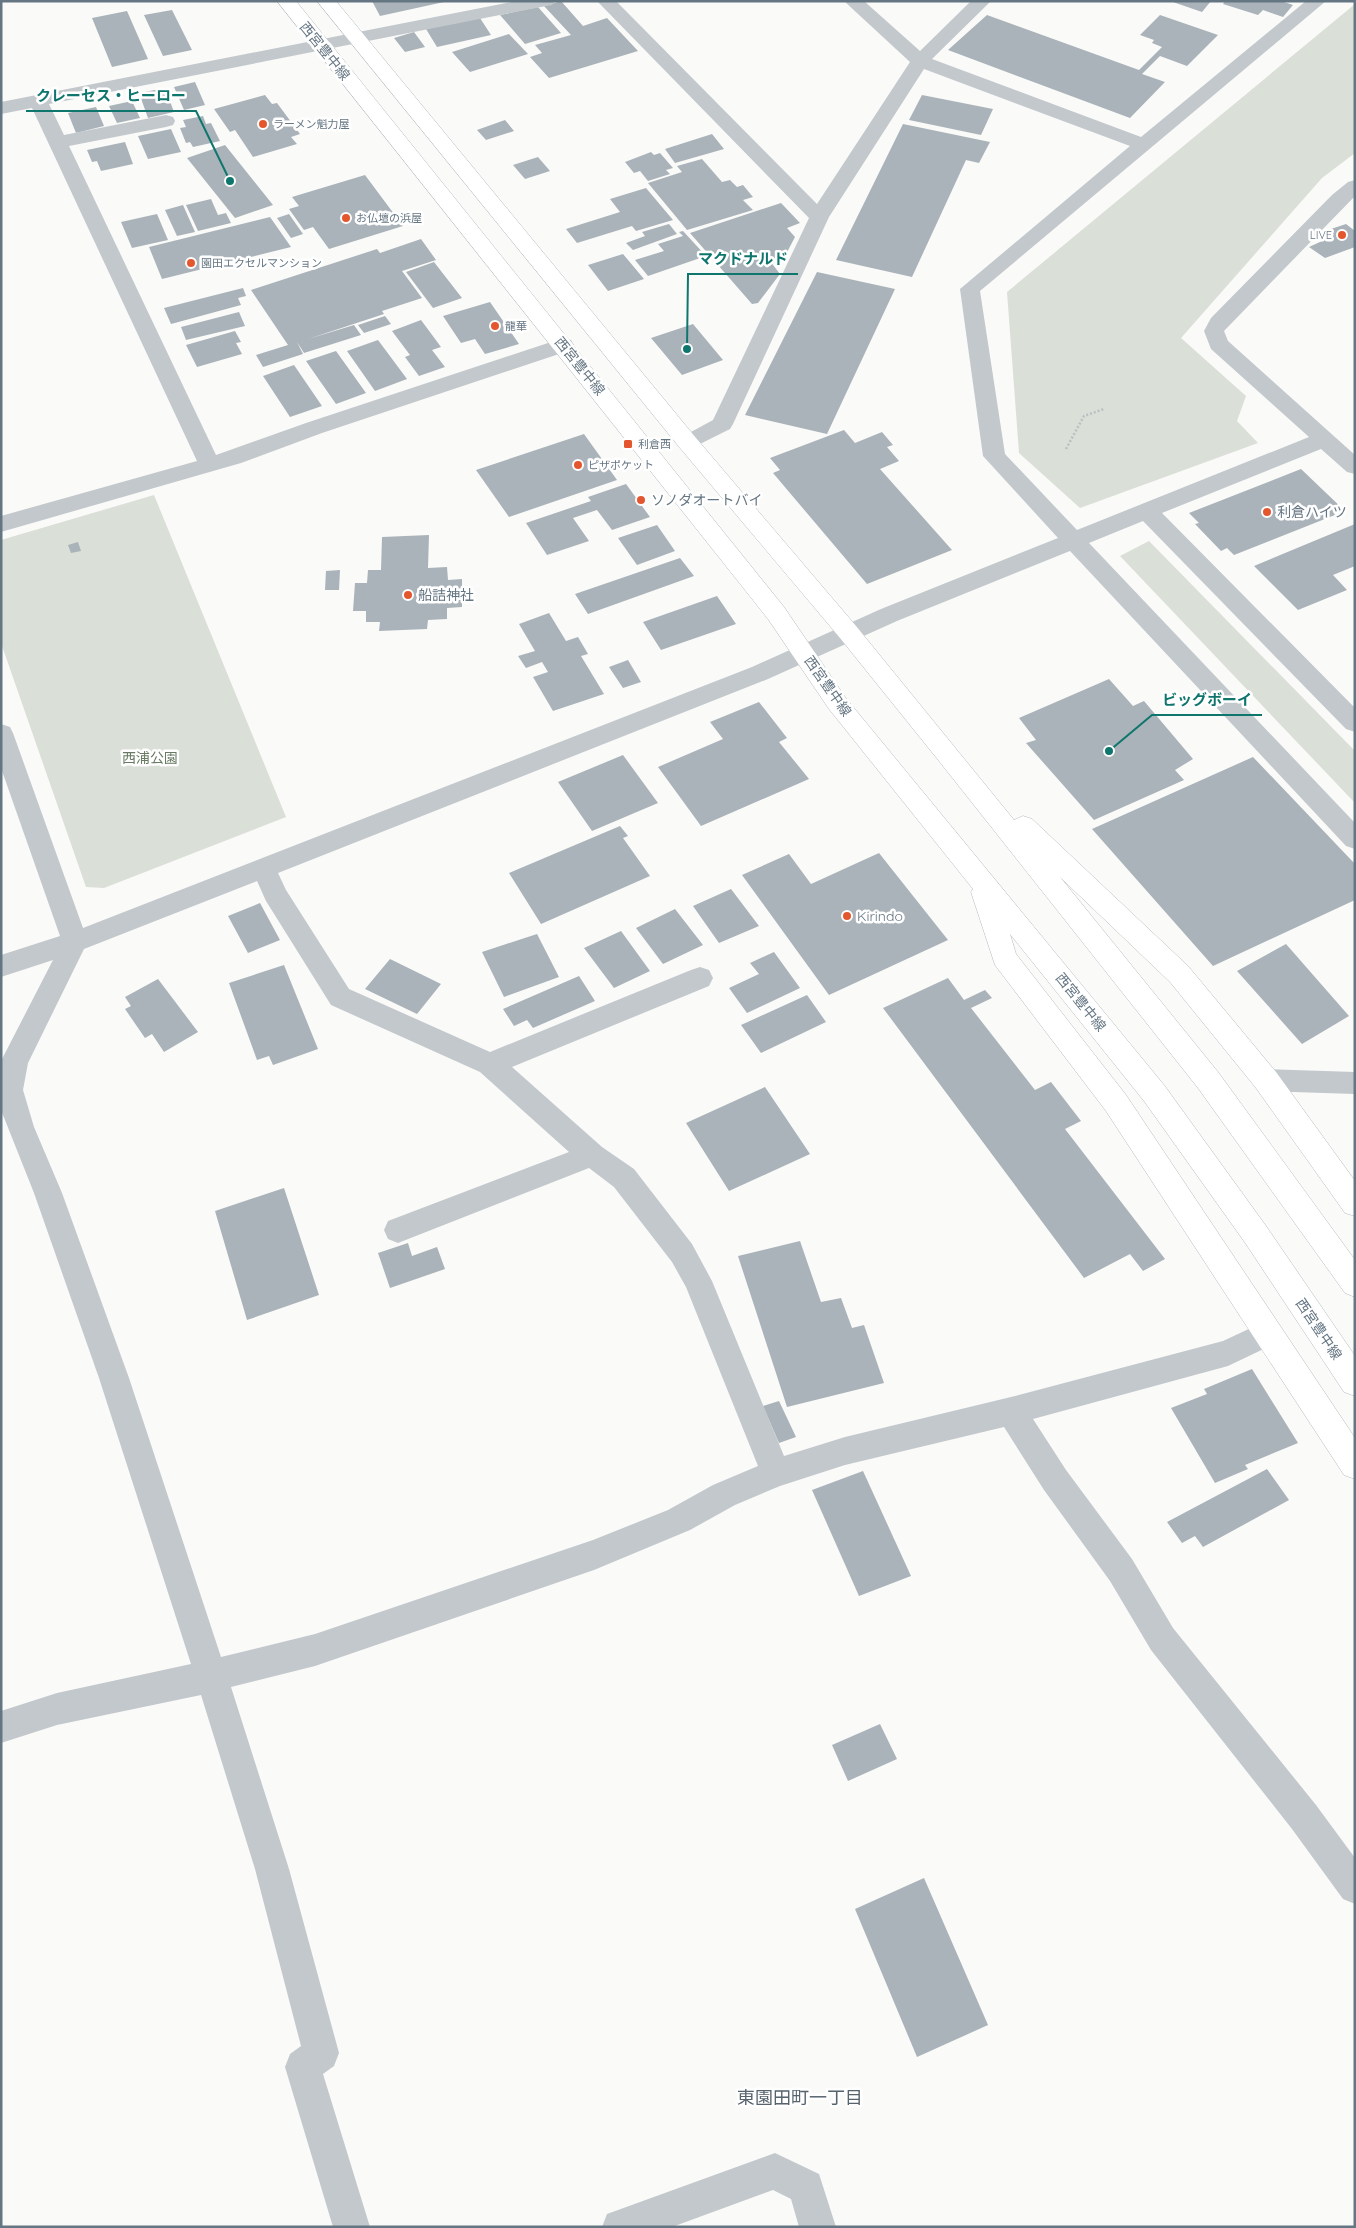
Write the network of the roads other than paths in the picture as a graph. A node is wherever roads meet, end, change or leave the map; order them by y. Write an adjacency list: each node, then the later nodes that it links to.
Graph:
1 (286, 1): 9 (main road, 西宮豊中線)
2 (326, 1): 8 (main road)
3 (546, 1): 8 (street)
4 (606, 1): 18 (street)
5 (853, 1): 10 (street)
6 (982, 1): 10 (street)
7 (1317, 1): 15 (street)
8 (356, 38): 9 (street); 21 (main road)
9 (321, 46): 11 (street); 19 (main road, 西宮豊中線)
10 (920, 61): 15 (street); 18 (street)
11 (38, 101): 12 (street); 14 (street)
12 (1, 108)
13 (166, 122): 14 (street)
14 (58, 142): 22 (street)
15 (1144, 145): 26 (street)
16 (1347, 192): 17 (street); 20 (street)
17 (1355, 212)
18 (819, 217): 21 (street)
19 (564, 345): 22 (street); 28 (main road, 西宮豊中線)
20 (1325, 439): 23 (street); 24 (street)
21 (688, 442): 27 (main road)
22 (210, 465): 25 (street)
23 (1355, 467)
24 (1147, 512): 26 (street); 29 (street)
25 (1, 524)
26 (1073, 541): 27 (street); 32 (street)
27 (848, 632): 28 (street); 31 (main road)
28 (805, 652): 33 (street); 34 (main road, 西宮豊中線)
29 (1355, 722)
30 (1, 733): 35 (street)
31 (948, 755): 39 (main road); 44 (main road)
32 (1355, 839)
33 (263, 867): 35 (street); 38 (street)
34 (979, 877): 45 (main road); 46 (main road, 西宮豊中線)
35 (76, 942): 36 (street); 50 (street)
36 (1, 966)
37 (700, 978): 38 (street)
38 (490, 1064): 41 (street)
39 (1266, 1080): 40 (street); 42 (main road)
40 (1355, 1083)
41 (592, 1155): 43 (street); 49 (street)
42 (1355, 1204)
43 (398, 1230)
44 (1355, 1284)
45 (1268, 1333): 47 (street); 48 (main road)
46 (1355, 1382)
47 (1012, 1410): 49 (street); 52 (street)
48 (1355, 1465)
49 (776, 1473): 50 (street)
50 (212, 1676): 51 (street); 53 (street)
51 (1, 1727)
52 (1355, 1887)
53 (352, 2227)
54 (620, 2227): 55 (street)
55 (818, 2227)

